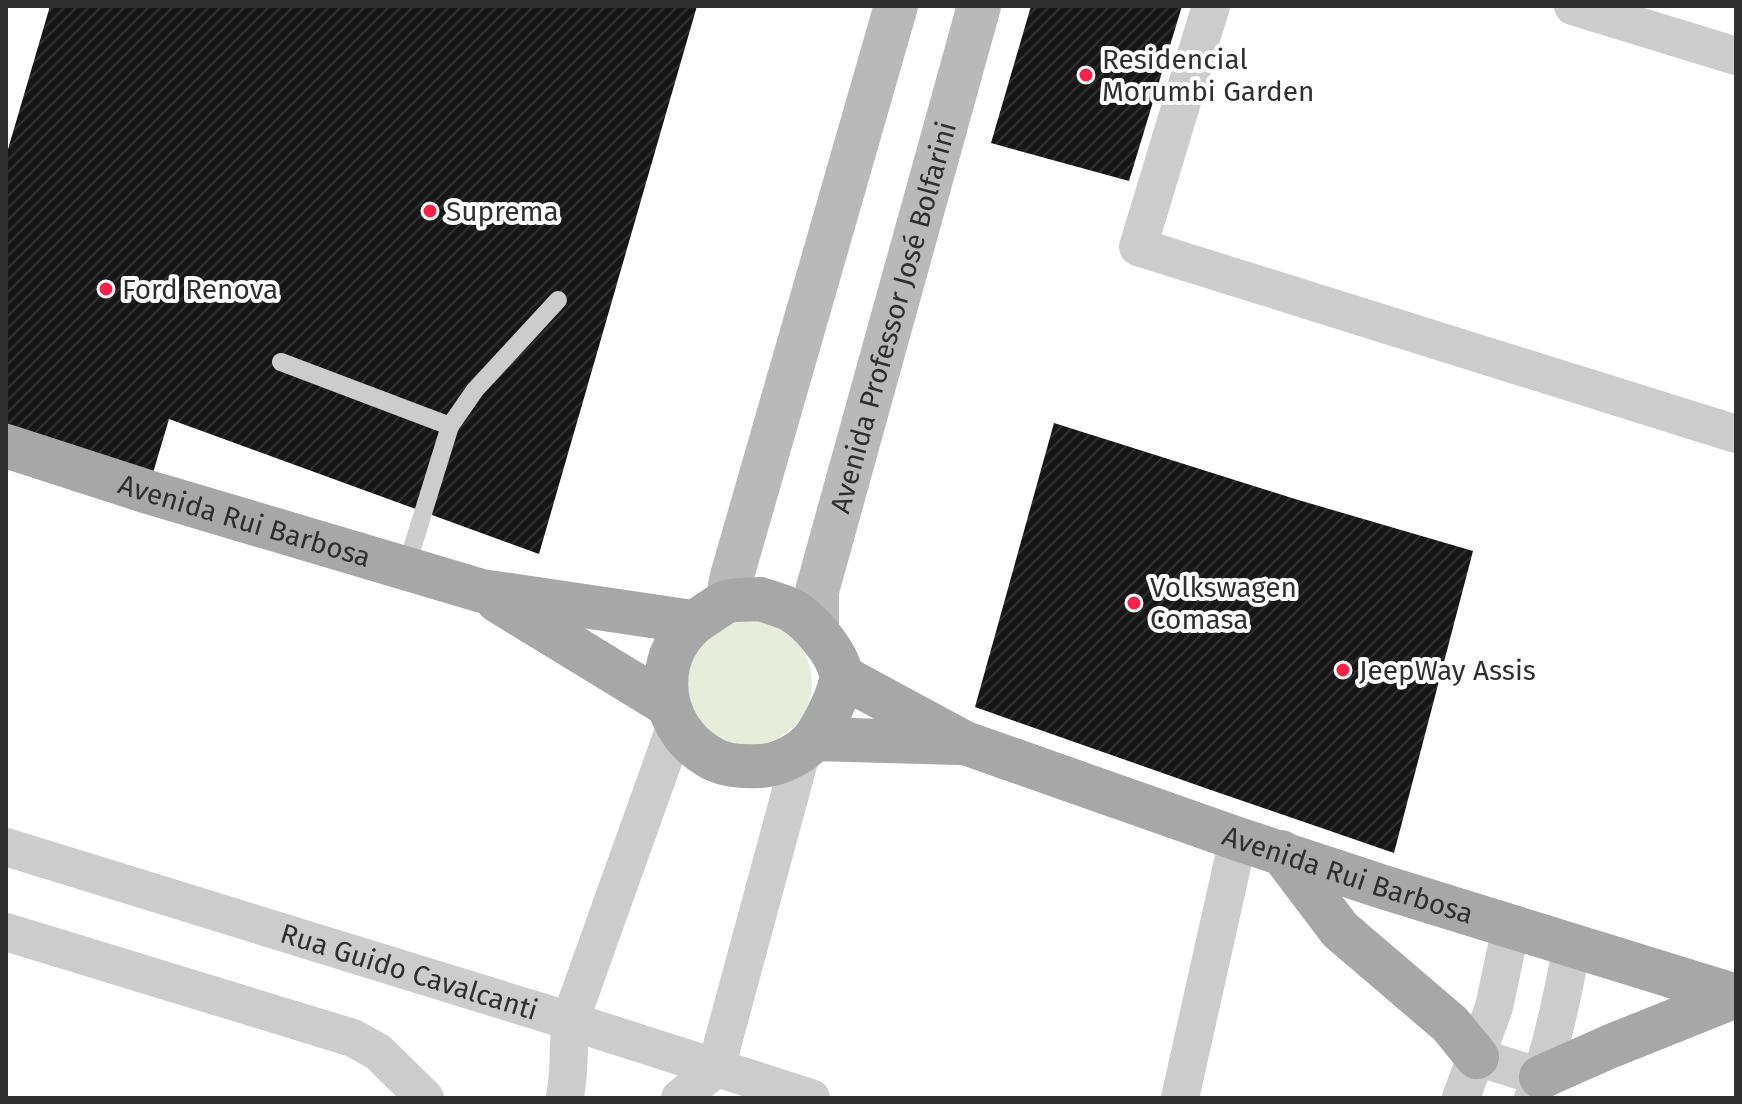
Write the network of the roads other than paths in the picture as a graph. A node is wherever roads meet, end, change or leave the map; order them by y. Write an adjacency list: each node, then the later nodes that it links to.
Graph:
1 (896, 6): 13 (main road)
2 (979, 6): 14 (main road, Avenida Professor José Bolfarini)
3 (1211, 6): 9 (street)
4 (1573, 6): 5 (street)
5 (1736, 56)
6 (558, 300): 8 (lane)
7 (281, 362): 8 (lane)
8 (450, 426): 11 (lane)
9 (1736, 434)
10 (6, 446): 11 (main road, Avenida Rui Barbosa)
11 (406, 568): 12 (main road, Avenida Rui Barbosa)
12 (482, 591): 13 (main road, Avenida Rui Barbosa); 16 (main road, Avenida Rui Barbosa)
13 (710, 612): 14 (main road, Avenida Rui Barbosa); 16 (main road)
14 (817, 631): 15 (main road, Avenida Rui Barbosa)
15 (841, 676): 17 (main road, Avenida Rui Barbosa); 18 (main road)
16 (672, 714): 18 (main road, Avenida Rui Barbosa); 26 (street)
17 (965, 743): 18 (main road, Avenida Rui Barbosa); 19 (main road, Avenida Rui Barbosa)
18 (808, 745): 28 (street)
19 (1238, 839): 21 (main road, Avenida Rui Barbosa); 34 (street)
20 (6, 847): 26 (street, Rua Guido Cavalcanti)
21 (1281, 852): 22 (main road, Avenida Rui Barbosa); 27 (main road)
22 (1511, 927): 24 (main road, Avenida Rui Barbosa); 27 (street)
23 (6, 932): 30 (street)
24 (1572, 946): 25 (main road, Avenida Rui Barbosa); 29 (street)
25 (1736, 996): 29 (main road)
26 (570, 1021): 28 (street, Rua Guido Cavalcanti); 31 (street)
27 (1477, 1057): 29 (street); 35 (street)
28 (716, 1068): 32 (street); 33 (street, Rua Guido Cavalcanti)
29 (1537, 1088)
30 (425, 1098)
31 (565, 1098)
32 (680, 1098)
33 (811, 1098)
34 (1180, 1098)
35 (1461, 1098)

